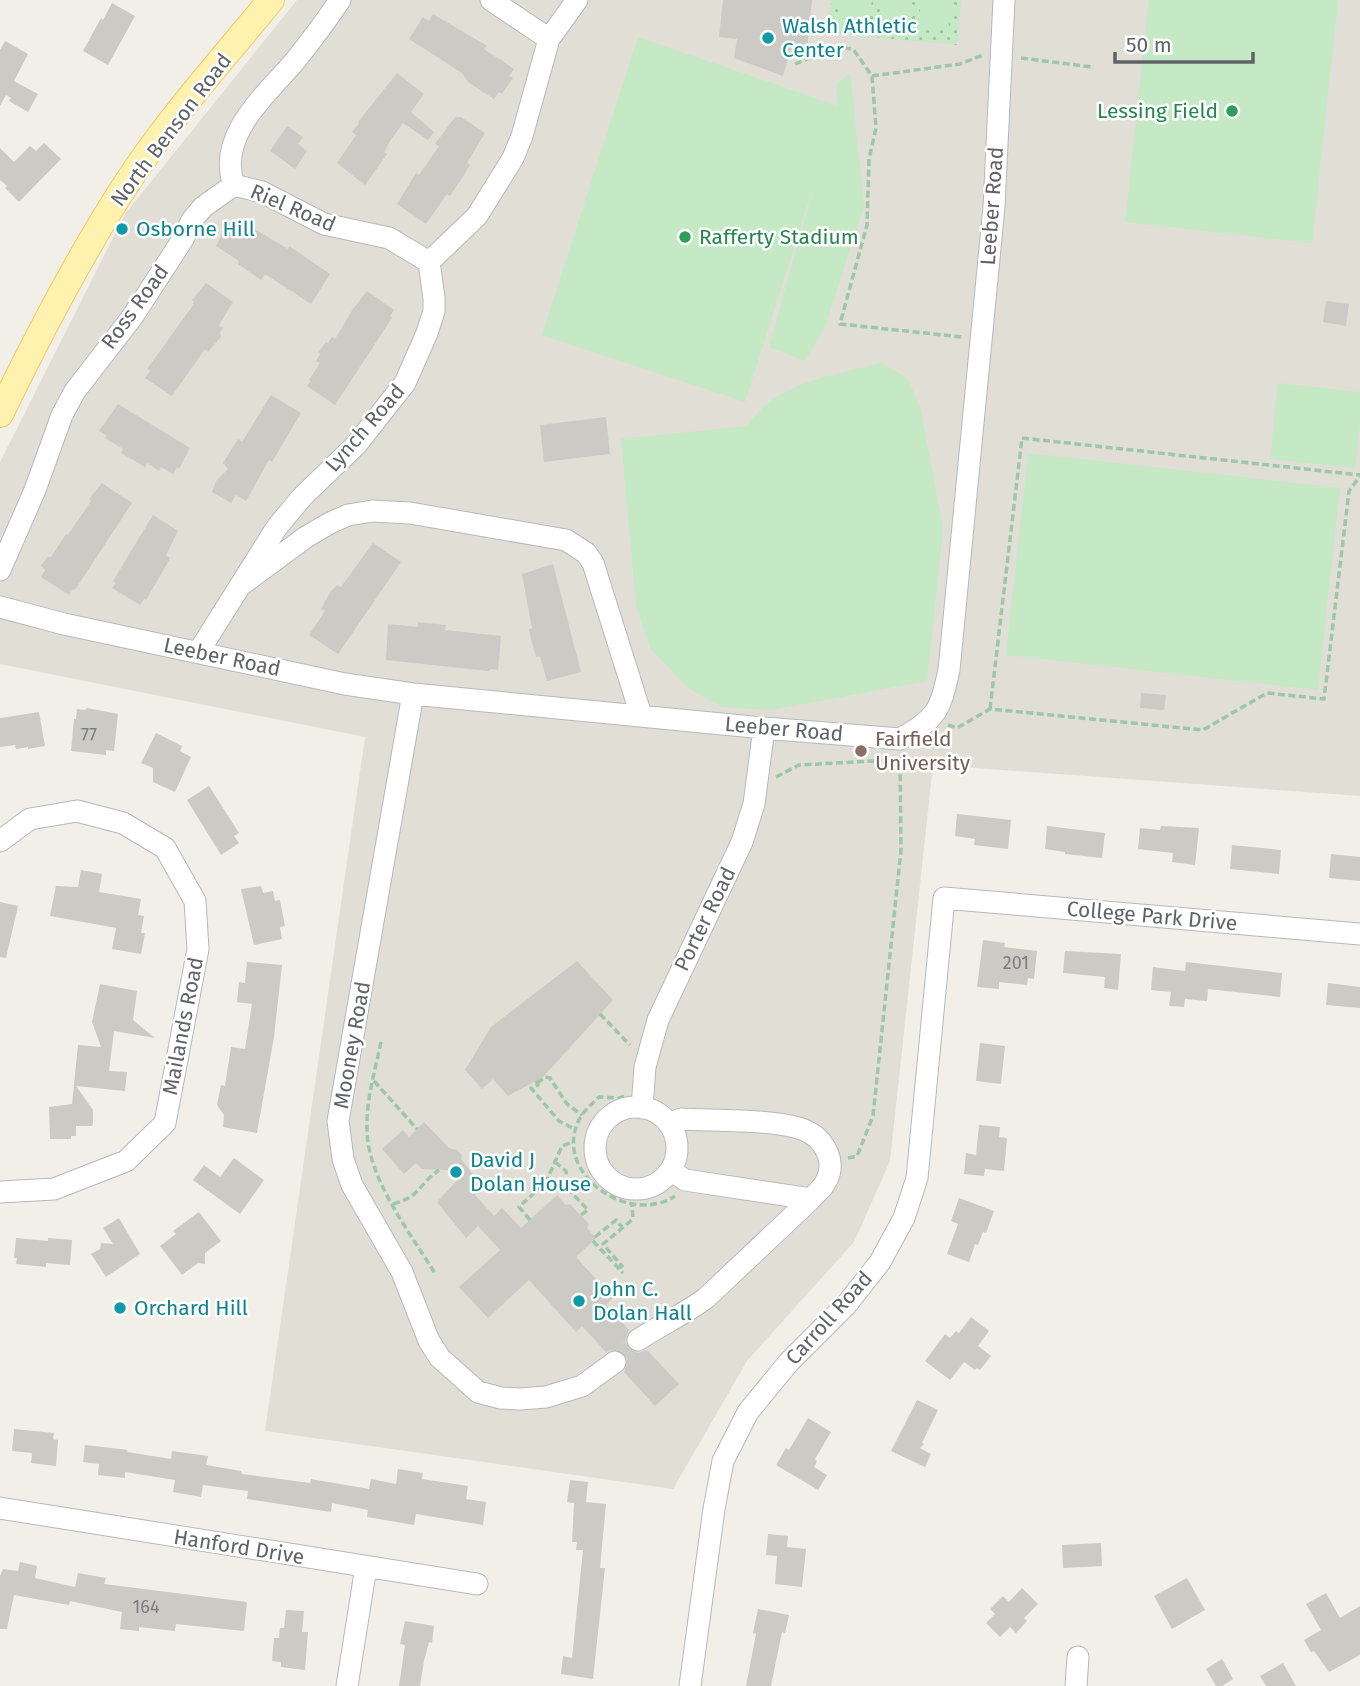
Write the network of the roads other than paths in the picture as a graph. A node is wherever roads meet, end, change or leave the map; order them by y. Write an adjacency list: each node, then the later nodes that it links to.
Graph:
1 (271, 0): 9 (main road, North Benson Road)
2 (340, 0): 7 (street)
3 (491, 0): 6 (street)
4 (577, 0): 6 (street)
5 (1004, 0): 16 (street, Leeber Road)
6 (549, 39): 8 (street)
7 (234, 185): 8 (street, Riel Road); 10 (street, Ross Road)
8 (429, 262): 11 (street, Lynch Road)
9 (0, 414)
10 (0, 570)
11 (241, 585): 13 (street, Lynch Road); 15 (street, Lynch Road)
12 (0, 607): 13 (street, Leeber Road)
13 (199, 652): 14 (street, Leeber Road)
14 (413, 694): 15 (street, Leeber Road); 26 (street, Mooney Road)
15 (641, 715): 16 (street, Leeber Road)
16 (764, 729): 20 (street, Porter Road)
17 (0, 841): 23 (street, Mailands Road)
18 (944, 898): 19 (street, College Park Drive); 32 (street, Carroll Road)
19 (1360, 934)
20 (634, 1101): 21 (street); 22 (street)
21 (669, 1124): 22 (street); 24 (street)
22 (678, 1175): 24 (street)
23 (0, 1192)
24 (811, 1199): 25 (street)
25 (638, 1340)
26 (615, 1362)
27 (0, 1508): 28 (street, Hanford Drive)
28 (366, 1567): 29 (street, Hanford Drive); 31 (street)
29 (477, 1584)
30 (1079, 1657): 33 (street)
31 (347, 1686)
32 (690, 1686)
33 (1076, 1686)

